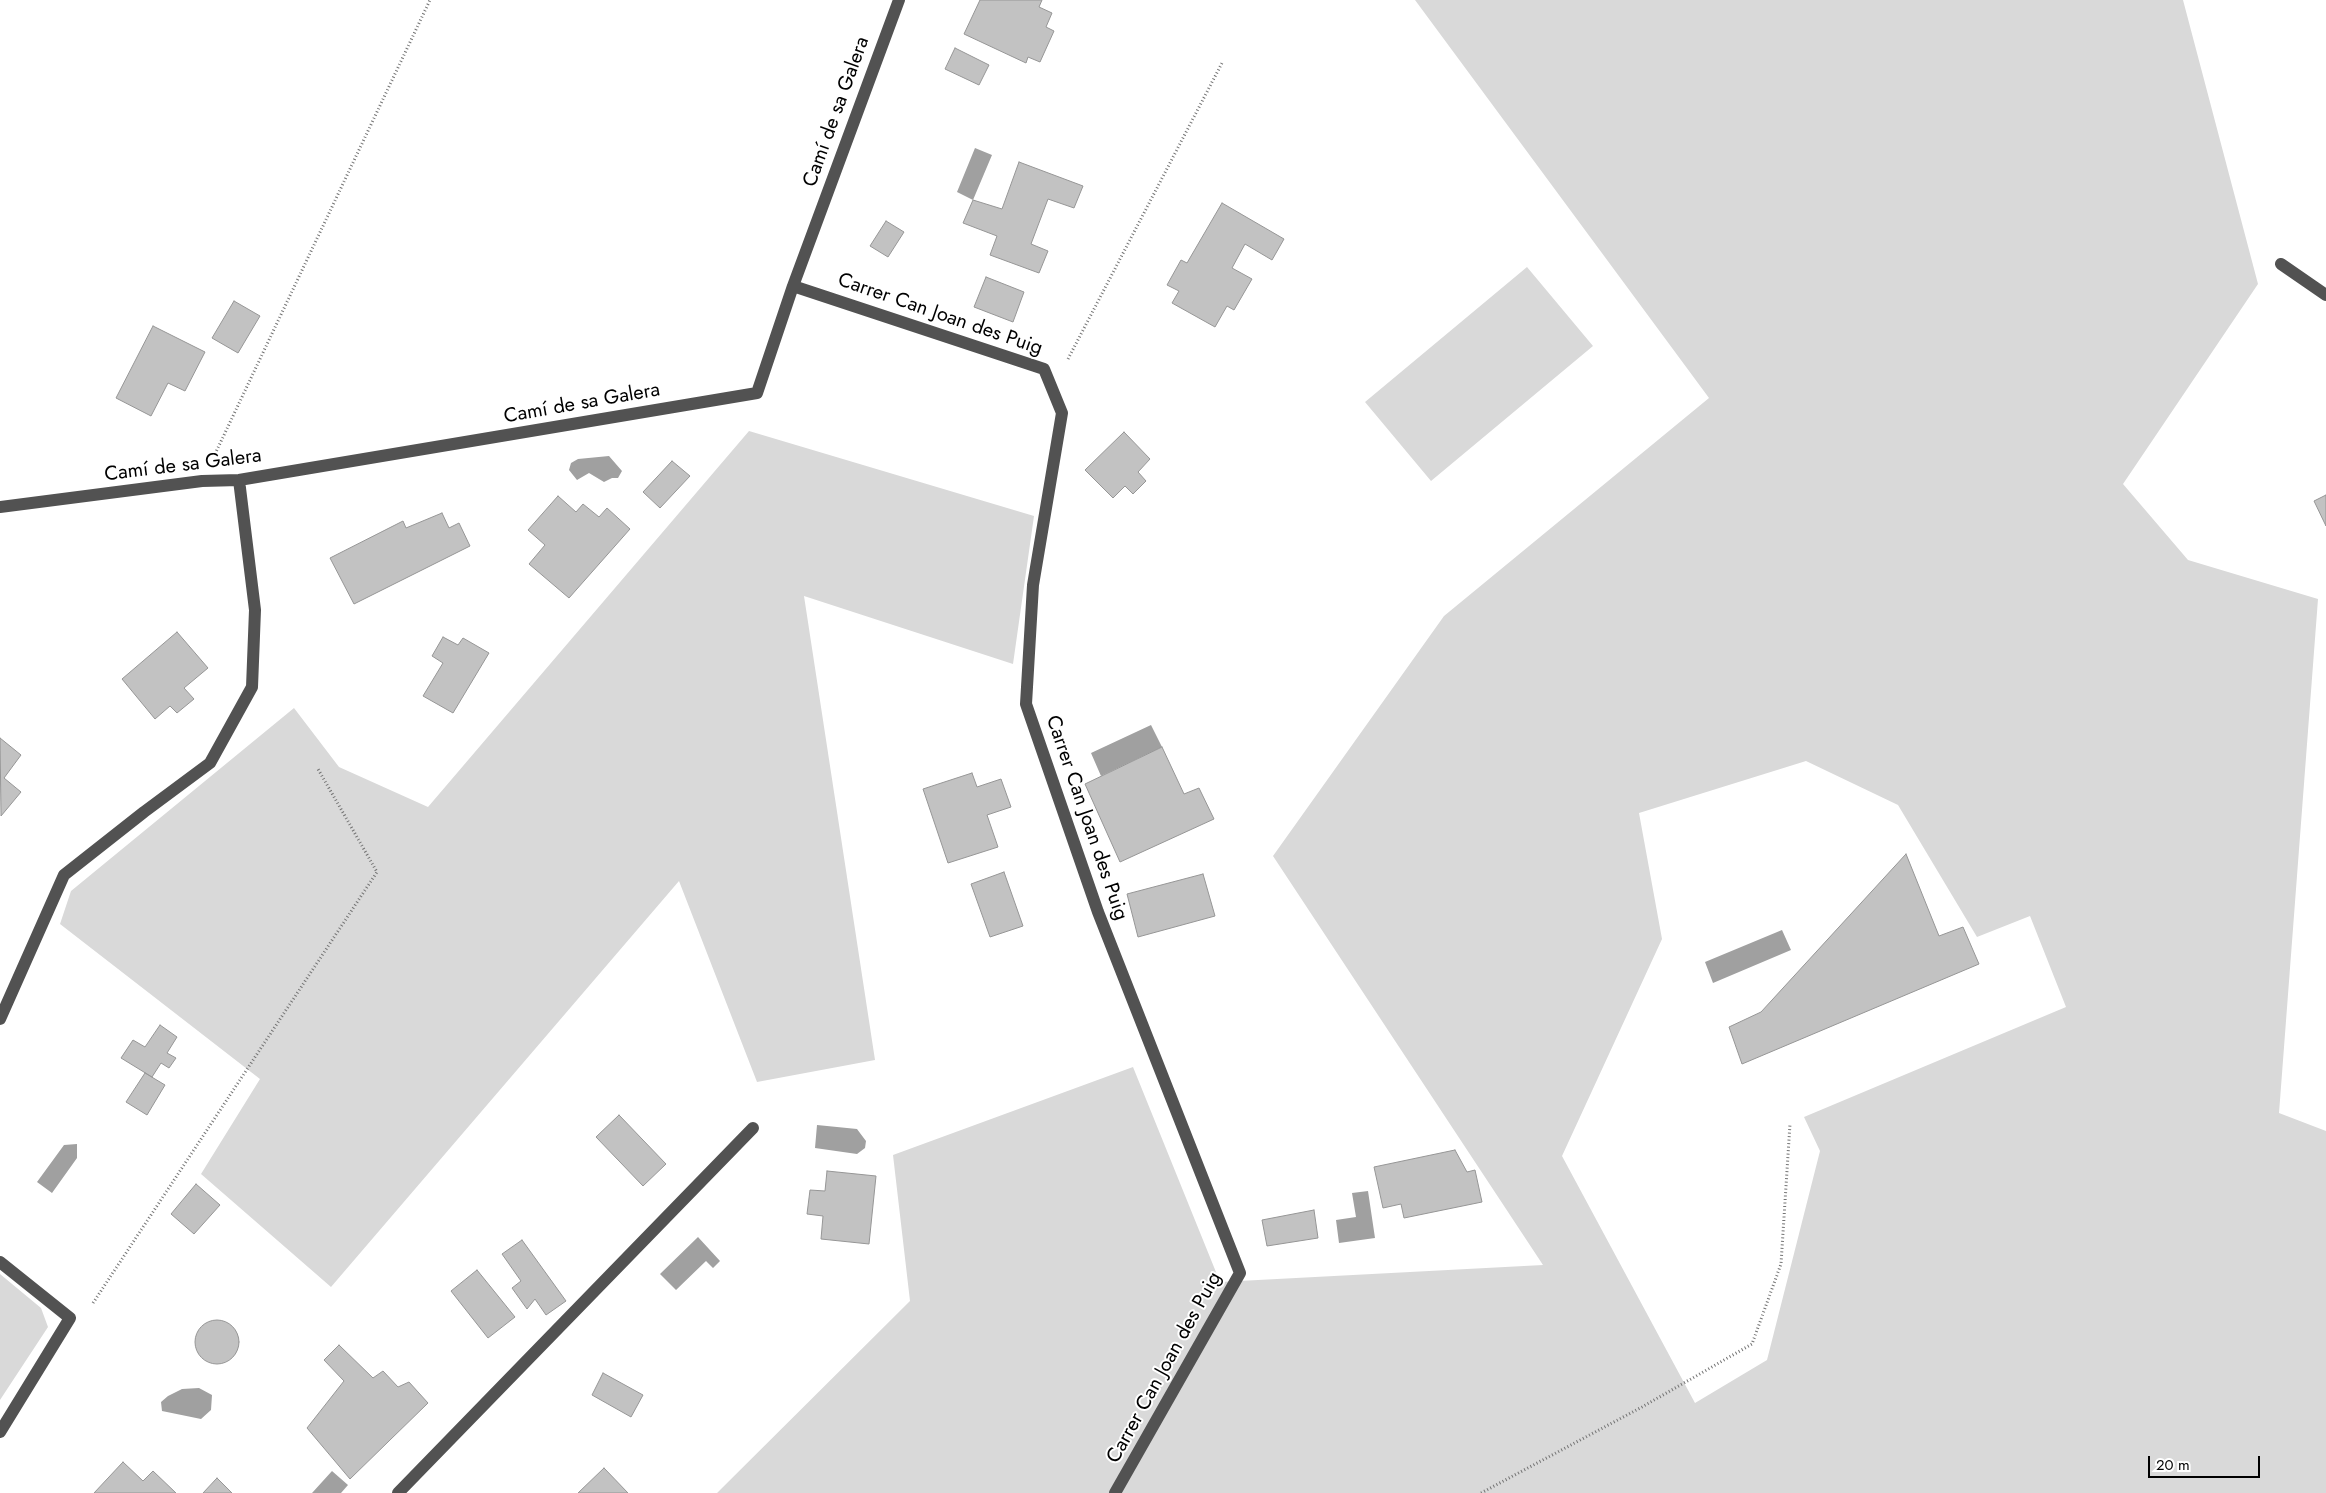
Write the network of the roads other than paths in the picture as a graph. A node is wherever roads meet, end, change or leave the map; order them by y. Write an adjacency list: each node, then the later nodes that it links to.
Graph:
1 (899, 0): 3 (street, Camí de sa Galera)
2 (2281, 264): 4 (street)
3 (794, 286): 5 (street, Camí de sa Galera); 12 (street, Carrer Can Joan des Puig)
4 (2326, 295)
5 (239, 480): 6 (street, Camí de sa Galera); 7 (street)
6 (0, 508)
7 (0, 1019)
8 (753, 1128): 11 (street)
9 (0, 1262): 10 (street)
10 (0, 1432)
11 (398, 1493)
12 (1115, 1493)

